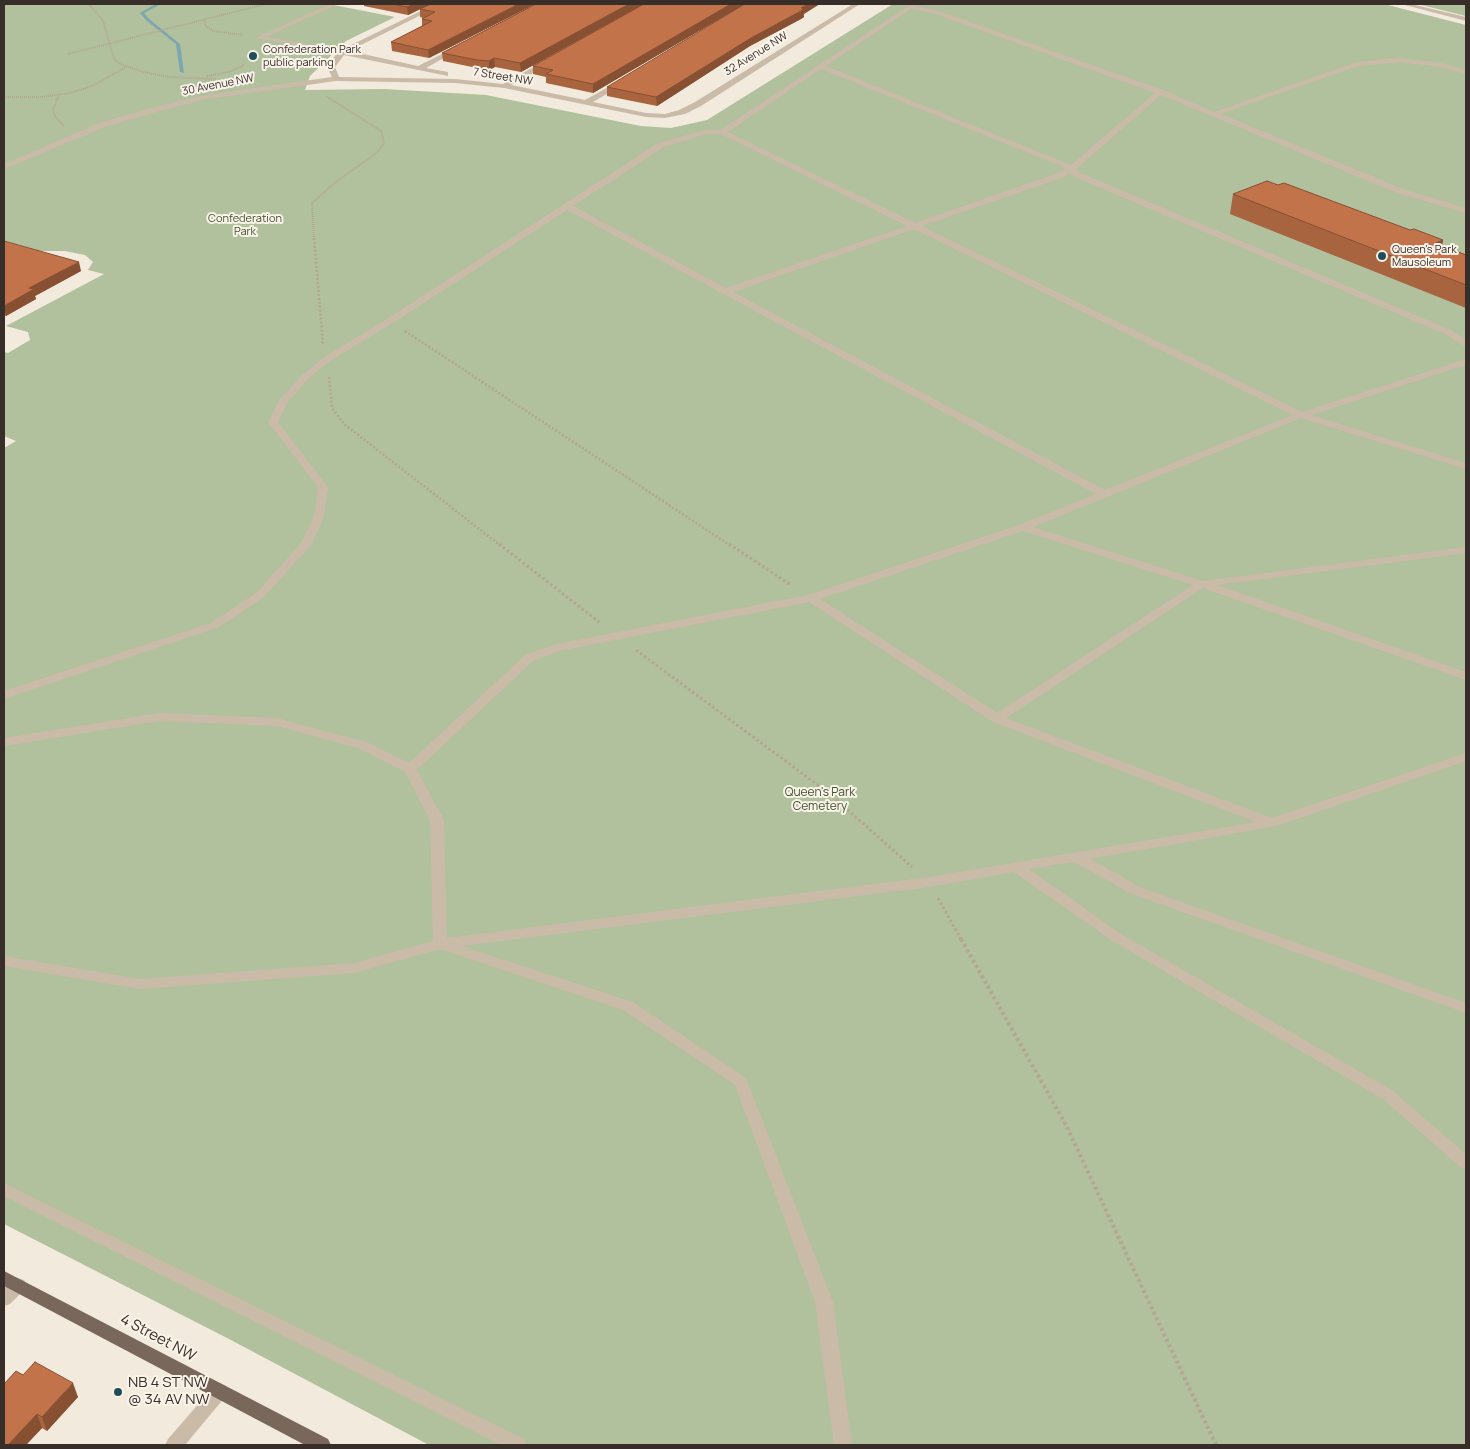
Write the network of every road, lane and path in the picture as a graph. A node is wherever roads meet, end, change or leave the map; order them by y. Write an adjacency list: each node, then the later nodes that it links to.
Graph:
1 (89, 4): 11 (path)
2 (266, 4): 8 (path)
3 (335, 4): 9 (street)
4 (440, 4): 12 (street)
5 (857, 4): 32 (street, 32 Avenue NW)
6 (1404, 4): 7 (street)
7 (1466, 19)
8 (204, 20): 9 (path); 11 (path)
9 (258, 38): 12 (street)
10 (468, 43): 18 (street)
11 (111, 44): 13 (path); 16 (path)
12 (342, 52): 18 (street); 23 (street)
13 (68, 54)
14 (556, 57): 25 (street)
15 (244, 65): 22 (path)
16 (127, 67): 21 (path); 28 (path)
17 (822, 67): 26 (street); 34 (street); 36 (street)
18 (418, 69): 20 (street)
19 (1466, 72): 31 (street)
20 (450, 75)
21 (169, 77)
22 (199, 78)
23 (336, 79): 25 (street, 7 Street NW); 35 (street, 30 Avenue NW)
24 (626, 80): 30 (street)
25 (504, 86): 30 (street, 7 Street NW)
26 (1160, 92): 31 (street); 36 (street)
27 (324, 94): 43 (path)
28 (59, 95): 29 (path); 33 (path)
29 (4, 98)
30 (586, 103): 32 (street, 7 Street NW)
31 (1214, 114): 38 (street)
32 (665, 116)
33 (66, 128)
34 (722, 132): 37 (street); 39 (street)
35 (4, 167)
36 (1072, 169): 39 (street); 42 (street)
37 (566, 206): 40 (street); 41 (street)
38 (1466, 212)
39 (911, 226): 40 (street); 45 (street)
40 (727, 291): 47 (street)
41 (390, 321): 43 (street); 51 (path)
42 (1466, 344)
43 (326, 359): 52 (path); 54 (street)
44 (1466, 362): 45 (street)
45 (1301, 415): 46 (street); 47 (street)
46 (1466, 466)
47 (1104, 494): 48 (street)
48 (1023, 528): 50 (street); 51 (street)
49 (1466, 550): 50 (street)
50 (1202, 584): 53 (street); 55 (street)
51 (811, 598): 52 (street); 55 (street)
52 (619, 637): 58 (street); 62 (path)
53 (1466, 676)
54 (4, 695)
55 (997, 719): 59 (street)
56 (4, 742): 58 (street)
57 (1466, 757): 59 (street)
58 (410, 769): 63 (street)
59 (1272, 823): 60 (street)
60 (1076, 857): 61 (street); 65 (street)
61 (1018, 868): 62 (street); 66 (street)
62 (929, 882): 63 (street); 75 (path)
63 (440, 944): 64 (street); 74 (street)
64 (4, 961)
65 (1466, 1008)
66 (1466, 1163)
67 (4, 1189): 73 (street)
68 (11, 1282): 69 (street); 70 (main road, 4 Street NW)
69 (4, 1299)
70 (220, 1392): 71 (street); 72 (main road, 4 Street NW)
71 (174, 1445)
72 (322, 1445)
73 (518, 1445)
74 (843, 1445)
75 (1216, 1445)

